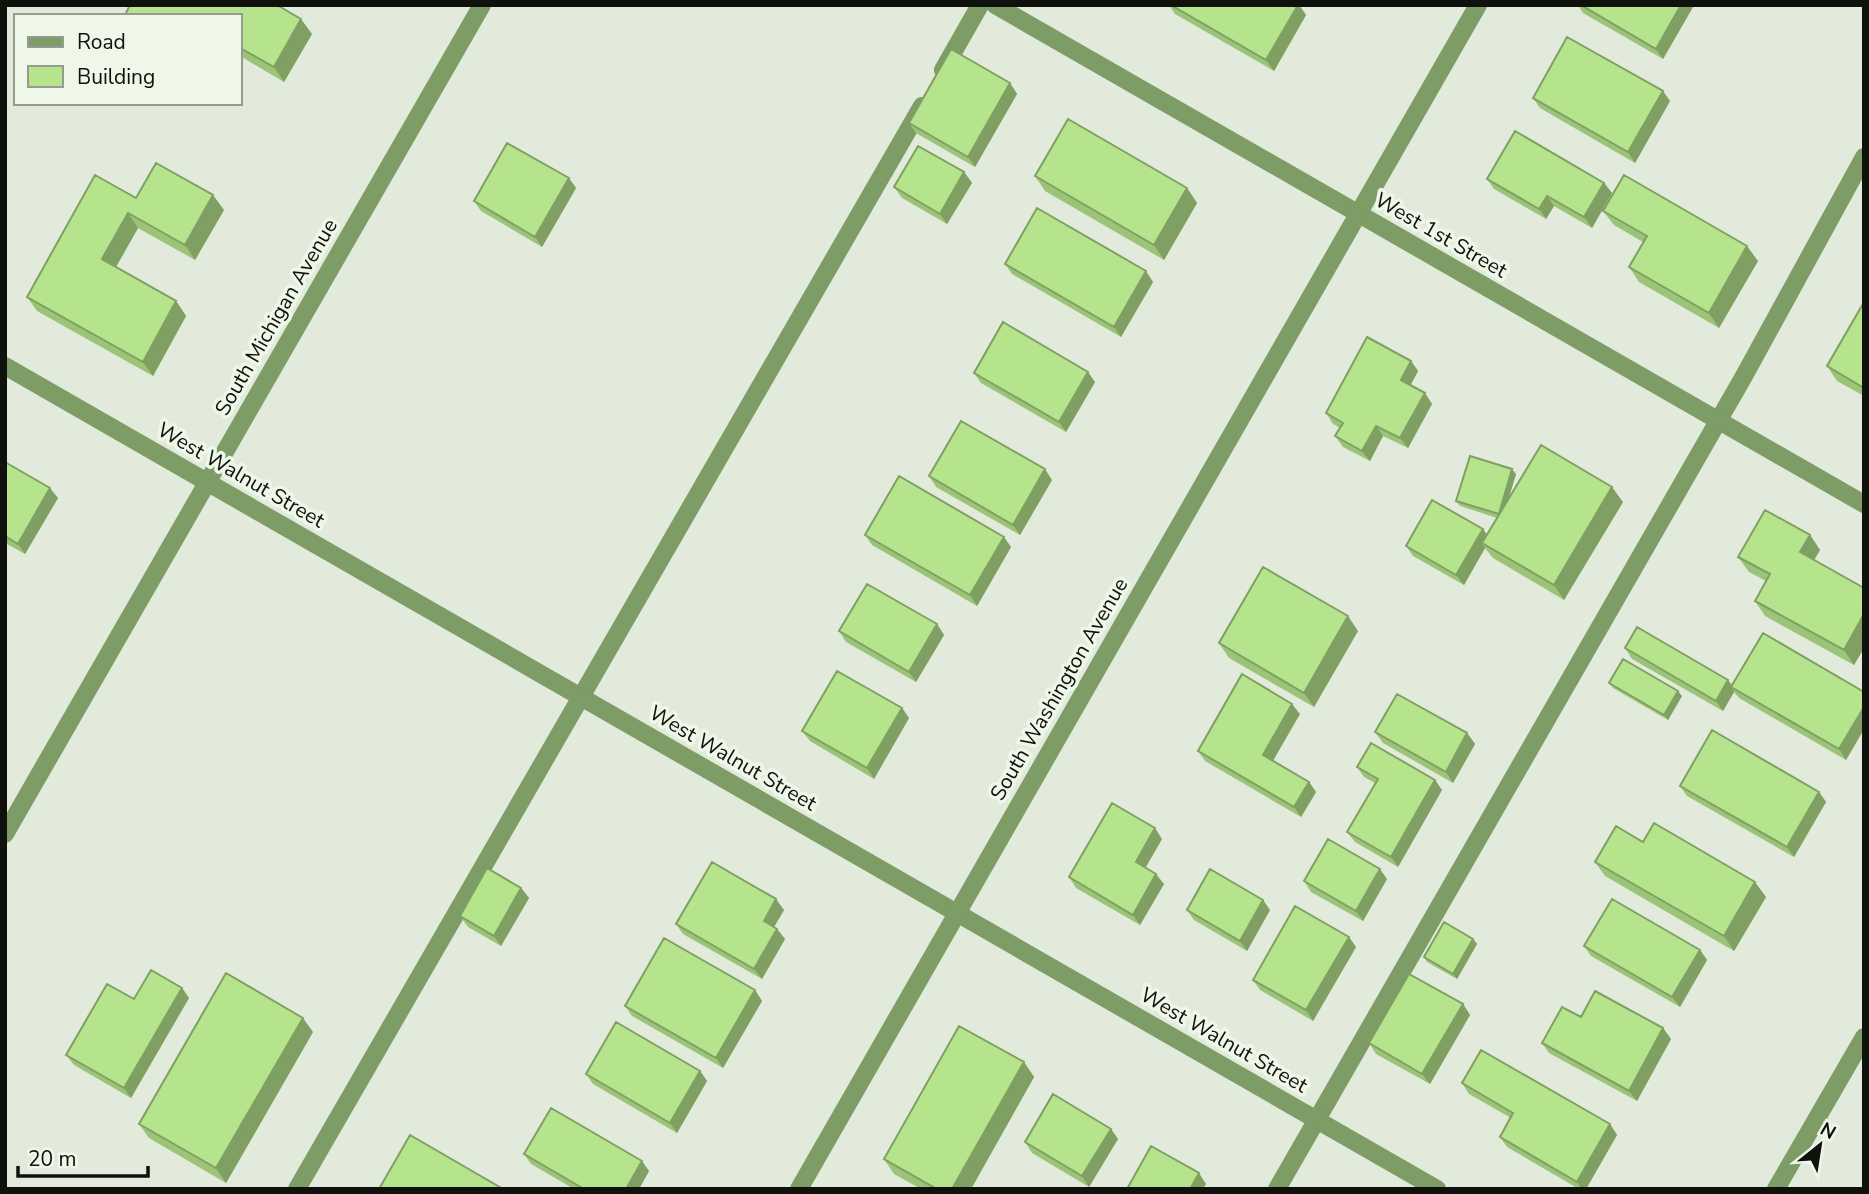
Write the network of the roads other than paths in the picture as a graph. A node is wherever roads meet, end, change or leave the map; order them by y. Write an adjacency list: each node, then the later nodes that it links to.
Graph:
1 (482, 5): 9 (street, South Michigan Avenue)
2 (980, 5): 11 (street)
3 (995, 5): 6 (street, West 1st Street)
4 (1478, 5): 6 (street, South Washington Avenue)
5 (1864, 157): 8 (street)
6 (1358, 213): 8 (street, West 1st Street); 13 (street, South Washington Avenue)
7 (5, 366): 9 (street, West Walnut Street)
8 (1718, 420): 10 (street, West 1st Street); 15 (street)
9 (207, 482): 11 (street, West Walnut Street); 12 (street, South Michigan Avenue)
10 (1864, 504)
11 (581, 696): 13 (street, West Walnut Street); 16 (street)
12 (5, 834)
13 (957, 913): 15 (street, West Walnut Street); 17 (street, South Washington Avenue)
14 (1864, 1037): 20 (street)
15 (1317, 1120): 18 (street); 19 (street, West Walnut Street)
16 (297, 1189)
17 (799, 1189)
18 (1277, 1189)
19 (1437, 1189)
20 (1776, 1189)

